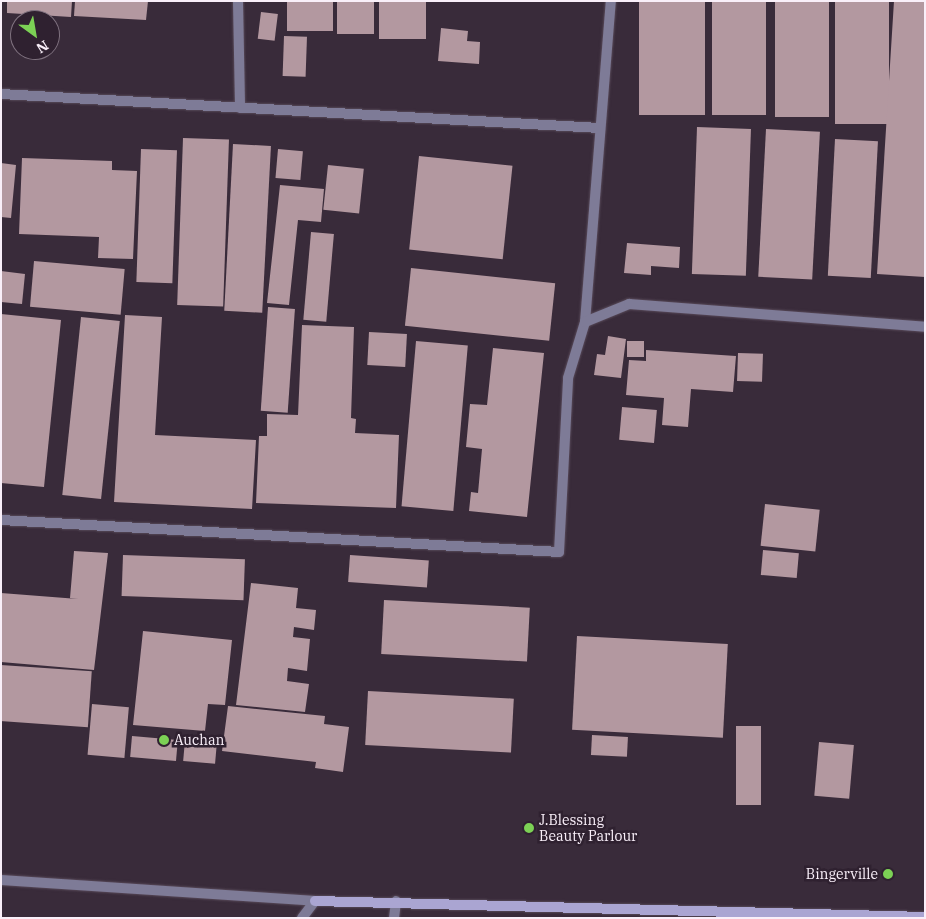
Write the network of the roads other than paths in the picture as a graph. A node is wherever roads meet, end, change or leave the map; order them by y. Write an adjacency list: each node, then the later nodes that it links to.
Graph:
1 (238, 1): 4 (street)
2 (611, 1): 5 (street)
3 (1, 94): 4 (street)
4 (240, 108): 5 (street)
5 (600, 128): 6 (street)
6 (585, 322): 7 (street); 8 (street)
7 (925, 327)
8 (1, 520)
9 (1, 880): 10 (street)
10 (315, 901): 11 (main road); 14 (street)
11 (396, 901): 12 (main road); 15 (street)
12 (878, 915): 13 (main road)
13 (925, 917)
14 (302, 918)
15 (394, 918)

